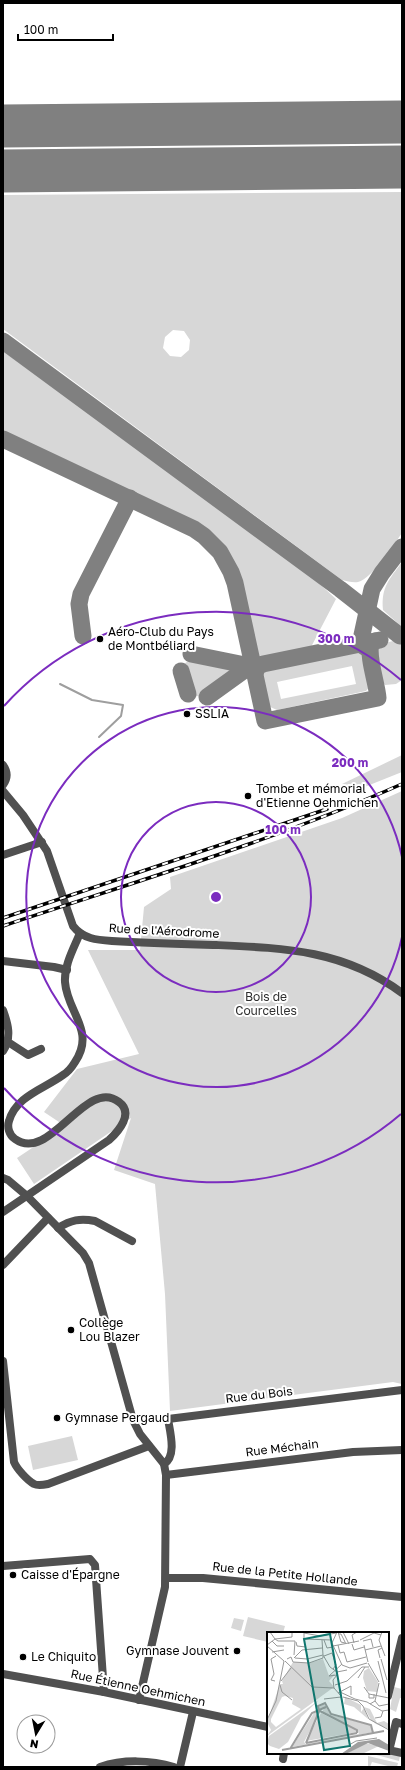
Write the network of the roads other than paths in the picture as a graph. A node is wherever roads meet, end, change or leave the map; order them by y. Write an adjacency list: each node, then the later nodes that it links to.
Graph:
1 (3, 765): 2 (street)
2 (3, 785)
3 (3, 791): 4 (street)
4 (42, 842): 5 (street); 6 (street)
5 (3, 855)
6 (80, 933): 8 (street); 9 (street, Rue de l'Aérodrome)
7 (3, 961): 8 (street)
8 (67, 970): 15 (street)
9 (402, 993)
10 (3, 1010): 11 (street)
11 (8, 1042): 12 (street); 13 (street)
12 (41, 1049)
13 (3, 1051)
14 (3, 1178): 15 (street)
15 (27, 1196): 16 (street); 17 (street)
16 (3, 1212)
17 (48, 1218): 18 (street); 20 (street)
18 (58, 1228): 19 (street); 23 (street)
19 (132, 1241)
20 (3, 1264)
21 (3, 1361): 23 (street)
22 (402, 1390): 25 (street, Rue du Bois)
23 (149, 1446): 25 (street)
24 (402, 1450): 26 (street, Rue Méchain)
25 (164, 1464): 26 (street)
26 (166, 1474): 28 (street)
27 (3, 1566): 32 (street)
28 (166, 1578): 29 (street, Rue de la Petite Hollande); 34 (street)
29 (402, 1597)
30 (402, 1638): 33 (street)
31 (3, 1674): 32 (street, Rue Étienne Oehmichen)
32 (104, 1692): 34 (street, Rue Étienne Oehmichen)
33 (389, 1692)
34 (139, 1700): 35 (street, Rue Étienne Oehmichen)
35 (193, 1712): 37 (street, Rue Étienne Oehmichen); 43 (street)
36 (395, 1722): 38 (street)
37 (267, 1727)
38 (389, 1750): 39 (street)
39 (402, 1753)
40 (146, 1764): 41 (street); 42 (street)
41 (104, 1766)
42 (174, 1767)
43 (180, 1767)

